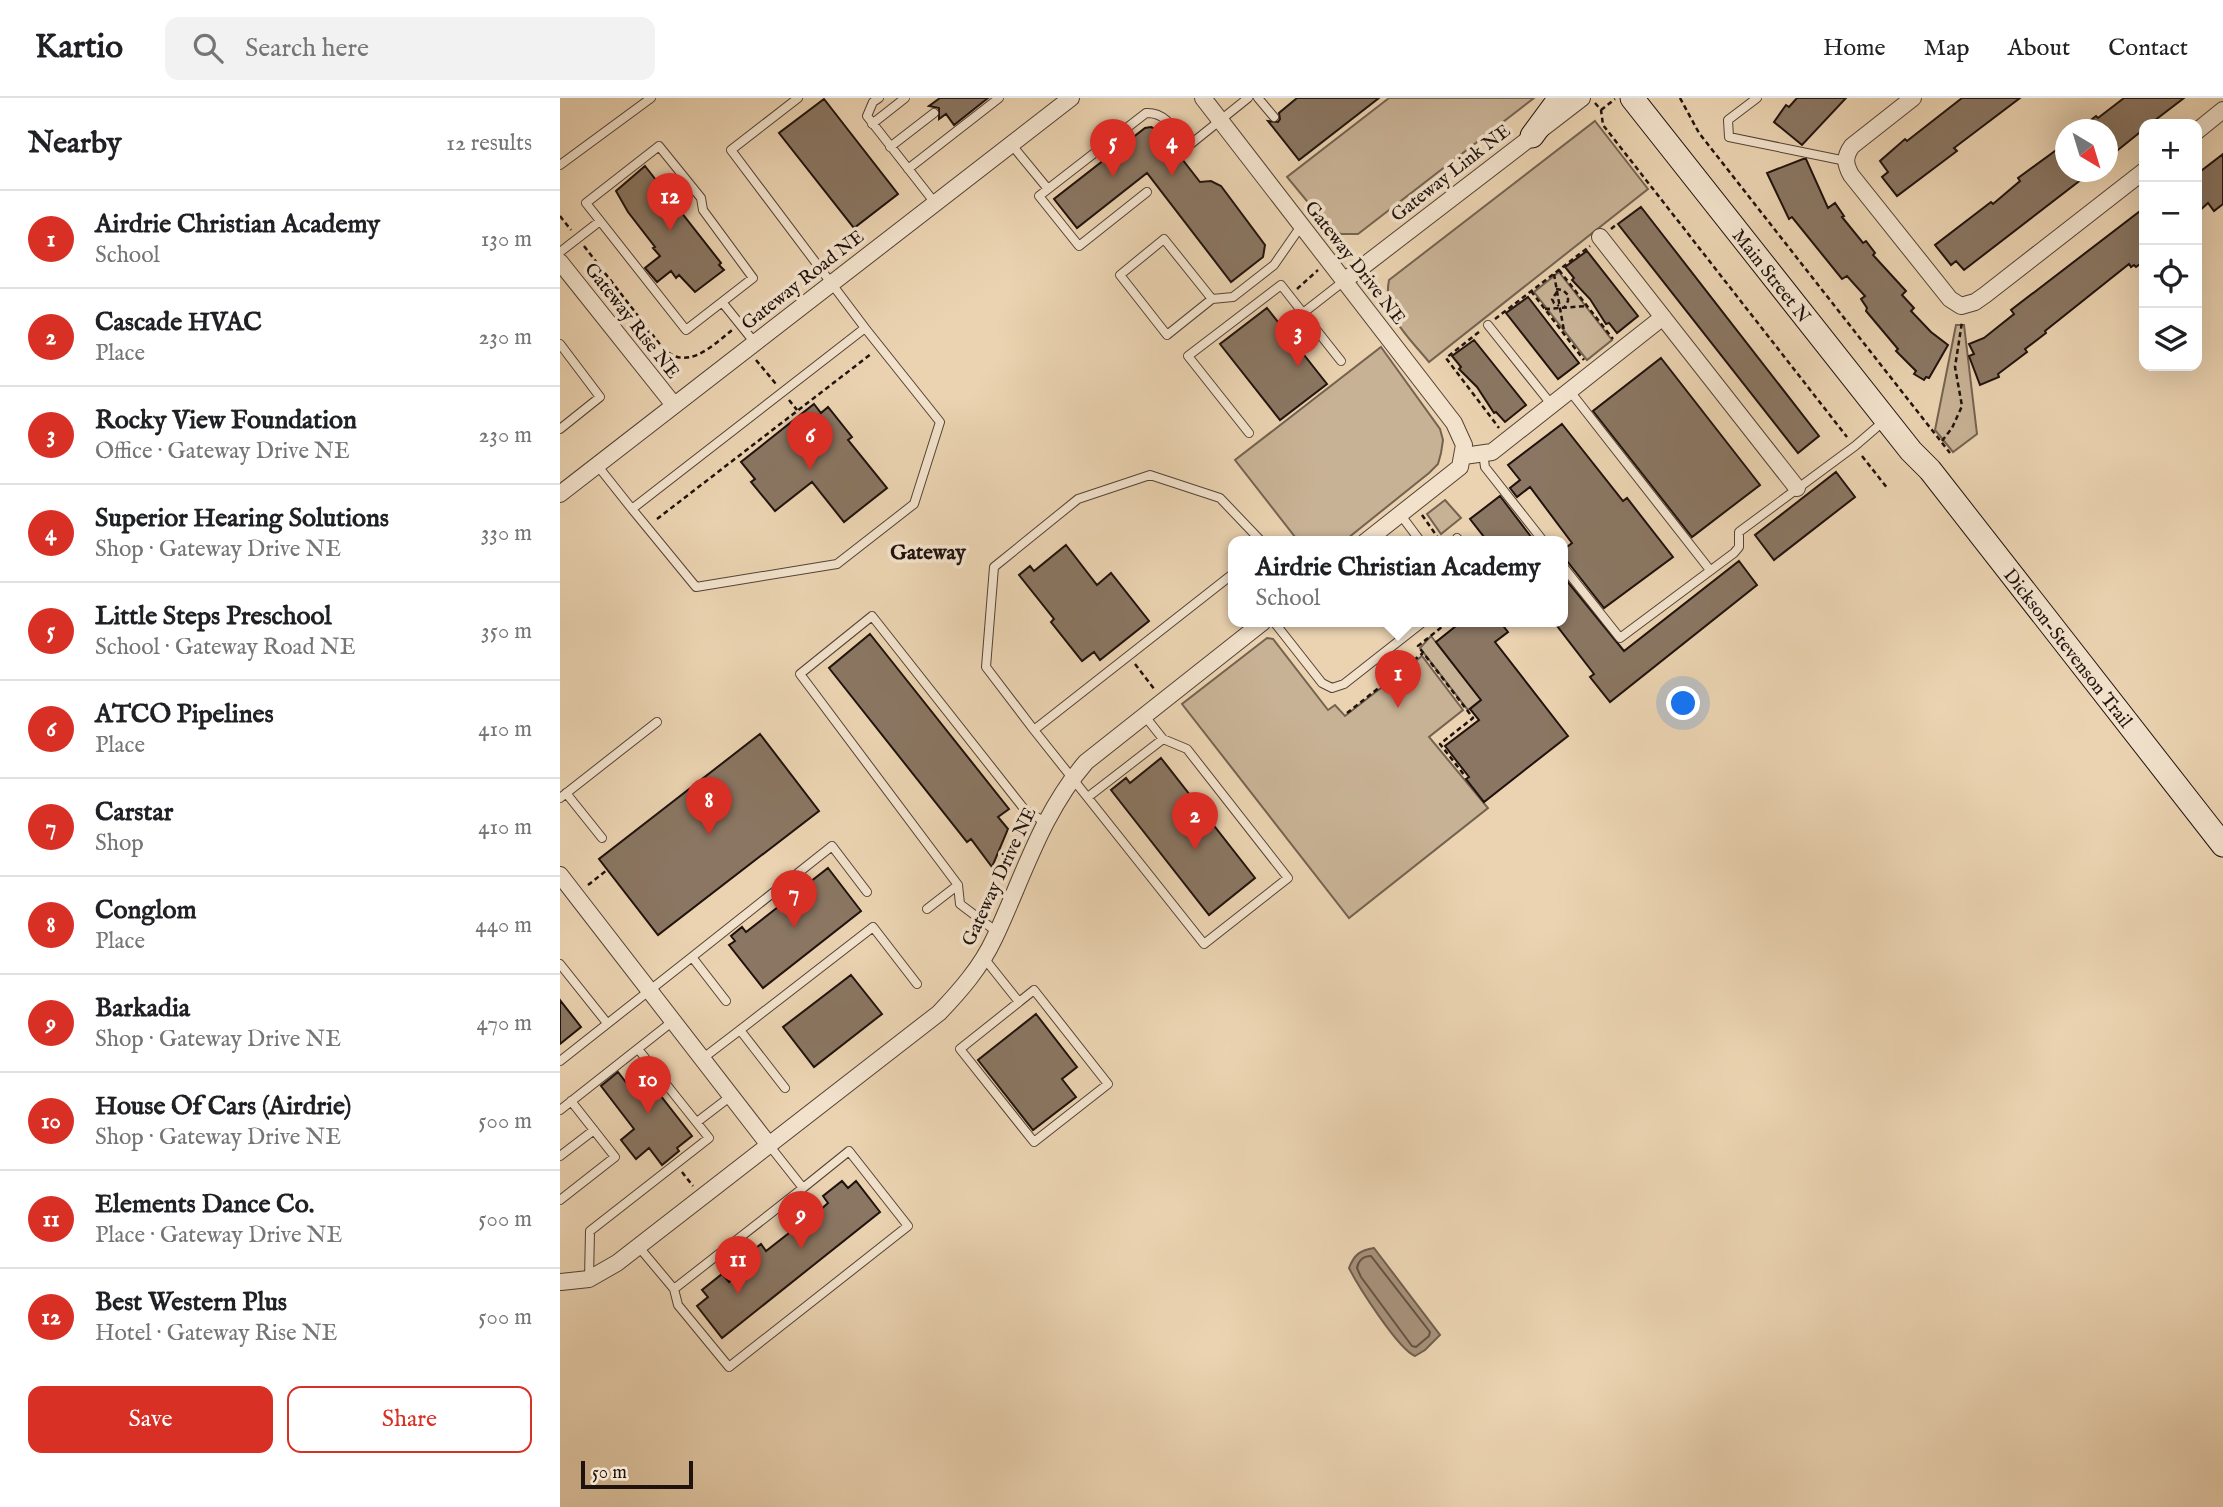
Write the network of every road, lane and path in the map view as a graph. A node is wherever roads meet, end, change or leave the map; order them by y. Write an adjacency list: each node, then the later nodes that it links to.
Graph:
1 (651, 98): 28 (lane)
2 (798, 98): 45 (lane)
3 (879, 98): 22 (lane)
4 (905, 98): 22 (lane)
5 (999, 98): 29 (lane)
6 (1071, 98): 25 (street, Gateway Road NE)
7 (1203, 98): 21 (street, Gateway Drive NE)
8 (1248, 98): 21 (lane)
9 (1258, 98): 20 (lane)
10 (1560, 98): 24 (street)
11 (1582, 98): 24 (street, Gateway Link NE)
12 (1616, 98): 76 (path)
13 (1632, 98): 30 (street, Main Street N)
14 (1653, 98): 30 (street)
15 (1680, 98): 75 (path)
16 (1757, 98): 27 (lane)
17 (1913, 98): 27 (street)
18 (2223, 110): 23 (street)
19 (934, 113): 26 (lane)
20 (1274, 117)
21 (1220, 120): 32 (lane); 37 (street, Gateway Drive NE)
22 (872, 124): 26 (lane)
23 (2202, 127)
24 (1532, 136): 44 (street, Gateway Link NE)
25 (1011, 144): 32 (lane); 34 (street, Gateway Road NE)
26 (891, 147): 29 (lane)
27 (1846, 161): 51 (street)
28 (560, 165)
29 (908, 169): 34 (lane)
30 (1692, 174): 71 (street, Main Street N)
31 (2139, 176): 51 (street)
32 (1048, 189): 33 (lane)
33 (1146, 192)
34 (934, 203): 45 (street, Gateway Road NE)
35 (600, 221): 39 (lane); 50 (lane); 50 (lane)
36 (1617, 224): 38 (path)
37 (1301, 226): 44 (street, Gateway Drive NE); 49 (lane)
38 (1600, 237): 42 (path); 56 (street)
39 (560, 251)
40 (560, 261): 69 (street, Gateway Rise NE)
41 (1320, 268): 48 (path)
42 (1559, 270): 43 (path); 52 (path)
43 (1554, 274): 46 (path); 47 (path)
44 (1344, 281): 55 (lane); 80 (street, Gateway Drive NE)
45 (832, 282): 58 (lane); 62 (street, Gateway Road NE)
46 (1557, 290): 53 (path); 53 (path)
47 (1531, 291): 54 (path); 57 (path)
48 (1289, 295): 55 (lane); 73 (lane)
49 (1212, 299): 49 (lane)
50 (722, 302): 62 (lane)
51 (1965, 304): 75 (path)
52 (1587, 306): 53 (path); 60 (path)
53 (1561, 307): 54 (path); 59 (path)
54 (1545, 309): 59 (path)
55 (1303, 313): 64 (lane)
56 (1662, 317): 66 (street); 82 (street)
57 (1488, 325): 68 (lane); 74 (path)
58 (865, 328): 67 (lane); 86 (lane)
59 (1564, 334): 65 (path)
60 (1614, 341)
61 (560, 344): 72 (lane)
62 (751, 346): 67 (path); 69 (street, Gateway Road NE)
63 (871, 354): 70 (path)
64 (1341, 361)
65 (1586, 362)
66 (1569, 390): 68 (street); 94 (lane)
67 (782, 392): 70 (path); 86 (lane)
68 (1551, 404): 74 (street)
69 (674, 405): 81 (street, Gateway Road NE)
70 (797, 410): 88 (path)
71 (1886, 419): 76 (lane); 77 (street, Main Street N)
72 (560, 429)
73 (1249, 433)
74 (1508, 439): 78 (street)
75 (1941, 442): 79 (path)
76 (1855, 446): 82 (lane); 83 (path)
77 (1912, 451): 115 (street, Dickson-Stevenson Trail)
78 (1483, 453): 80 (street); 93 (lane)
79 (1950, 453)
80 (1464, 456): 85 (street)
81 (597, 465): 84 (street, Gateway Road NE); 86 (lane)
82 (1797, 488): 94 (lane)
83 (1888, 489)
84 (560, 494)
85 (1413, 503): 87 (street); 92 (path)
86 (632, 509)
87 (1400, 514): 90 (street); 91 (lane)
88 (657, 519)
89 (1256, 536): 107 (lane)
90 (1372, 536)
91 (1416, 536)
92 (1437, 536)
93 (1539, 536)
94 (1710, 570): 95 (lane)
95 (1568, 571)
96 (1228, 578): 102 (lane)
97 (1257, 627): 103 (street, Gateway Drive NE)
98 (1278, 627): 99 (lane)
99 (1417, 627)
100 (1442, 627): 101 (path)
101 (1423, 653): 104 (path); 109 (path)
102 (1128, 656): 103 (path); 107 (lane)
103 (1163, 701): 105 (street, Gateway Drive NE)
104 (1347, 713)
105 (1144, 715): 108 (lane); 110 (street, Gateway Drive NE)
106 (657, 722): 111 (lane)
107 (1034, 730): 110 (lane)
108 (1163, 739): 112 (lane); 112 (lane)
109 (1465, 776)
110 (1072, 778): 112 (lane); 113 (street, Gateway Drive NE)
111 (563, 795): 114 (lane)
112 (1088, 797)
113 (1045, 822): 118 (lane); 122 (street, Gateway Drive NE)
114 (602, 838)
115 (2223, 845)
116 (607, 870): 120 (path)
117 (561, 879): 120 (street)
118 (958, 885): 121 (lane); 122 (lane)
119 (867, 892): 123 (lane)
120 (575, 895): 127 (street)
121 (927, 909)
122 (997, 932): 124 (street, Gateway Drive NE)
123 (692, 957): 127 (lane); 128 (lane)
124 (984, 958): 129 (lane); 142 (street, Gateway Drive NE)
125 (560, 964): 131 (lane)
126 (917, 984): 132 (lane)
127 (649, 990): 130 (street); 131 (lane)
128 (726, 1001)
129 (1019, 1002): 129 (lane)
130 (673, 1021): 133 (lane); 134 (street)
131 (607, 1023): 135 (lane)
132 (740, 1030): 134 (lane); 136 (lane)
133 (638, 1049): 138 (lane); 140 (lane)
134 (702, 1059): 137 (street)
135 (560, 1061)
136 (785, 1088)
137 (731, 1096): 140 (lane); 142 (street)
138 (571, 1101): 139 (lane); 141 (lane)
139 (560, 1110)
140 (697, 1122): 144 (lane)
141 (594, 1130): 143 (lane); 147 (lane)
142 (769, 1144): 146 (lane); 148 (street, Gateway Drive NE)
143 (560, 1156)
144 (676, 1164): 145 (path); 149 (lane)
145 (693, 1186)
146 (803, 1188): 151 (lane); 151 (lane)
147 (560, 1200)
148 (638, 1246): 149 (street, Gateway Drive NE); 151 (lane)
149 (589, 1279): 150 (street, Gateway Drive NE)
150 (561, 1282)
151 (674, 1290)

